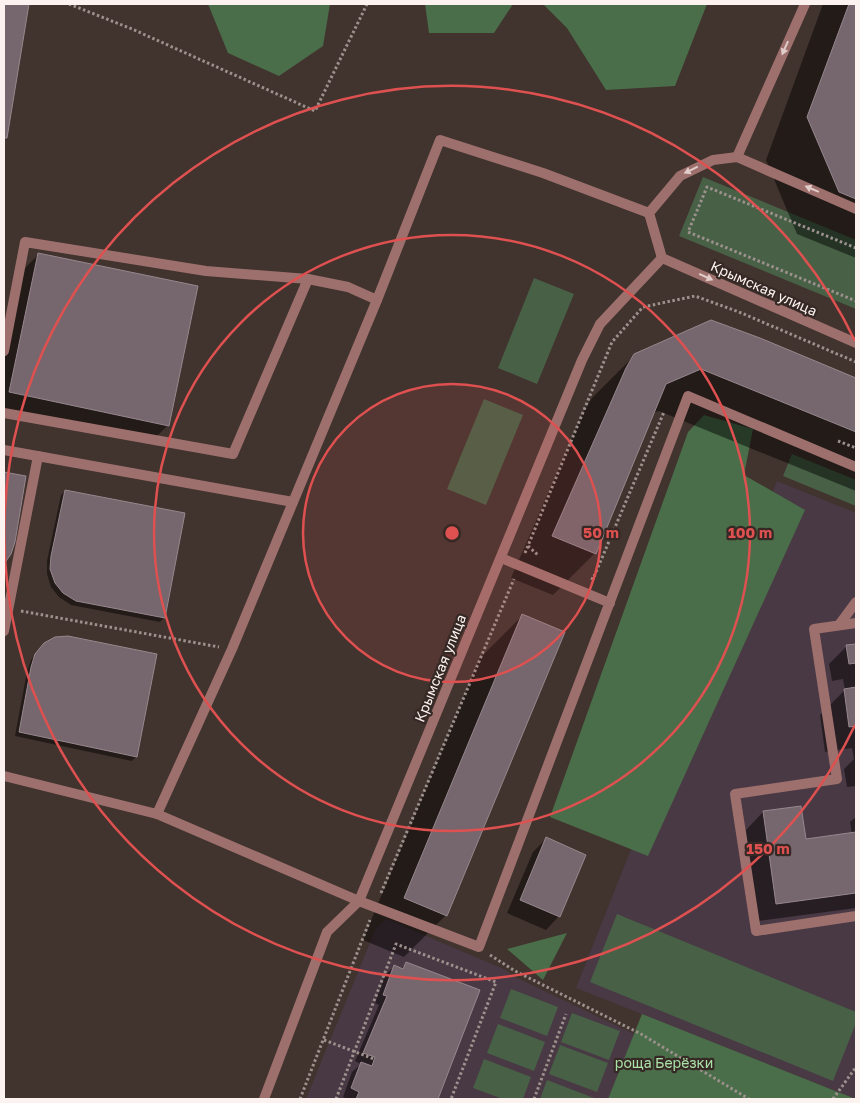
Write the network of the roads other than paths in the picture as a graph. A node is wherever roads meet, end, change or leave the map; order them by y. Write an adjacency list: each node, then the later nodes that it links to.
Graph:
1 (805, 4): 2 (street, one-way to 2)
2 (737, 157): 3 (street, one-way to 2); 4 (street, one-way to 4)
3 (856, 209)
4 (649, 213): 5 (street); 7 (street)
5 (662, 258): 8 (street, Крымская улица, one-way to 8); 15 (street, Крымская улица)
6 (308, 279): 7 (street); 9 (street); 10 (street)
7 (377, 300): 14 (street)
8 (856, 343)
9 (4, 351)
10 (4, 413)
11 (4, 450): 12 (street)
12 (38, 456): 14 (street); 20 (street)
13 (856, 467): 17 (street)
14 (293, 502): 22 (street)
15 (500, 558): 17 (street); 23 (street, Крымская улица)
16 (856, 602): 19 (street)
17 (610, 603): 23 (street)
18 (856, 623): 19 (street)
19 (839, 625): 24 (street)
20 (4, 631)
21 (4, 776): 22 (street)
22 (157, 814): 23 (street)
23 (360, 901): 25 (street, Крымская улица)
24 (856, 916)
25 (264, 1099)

